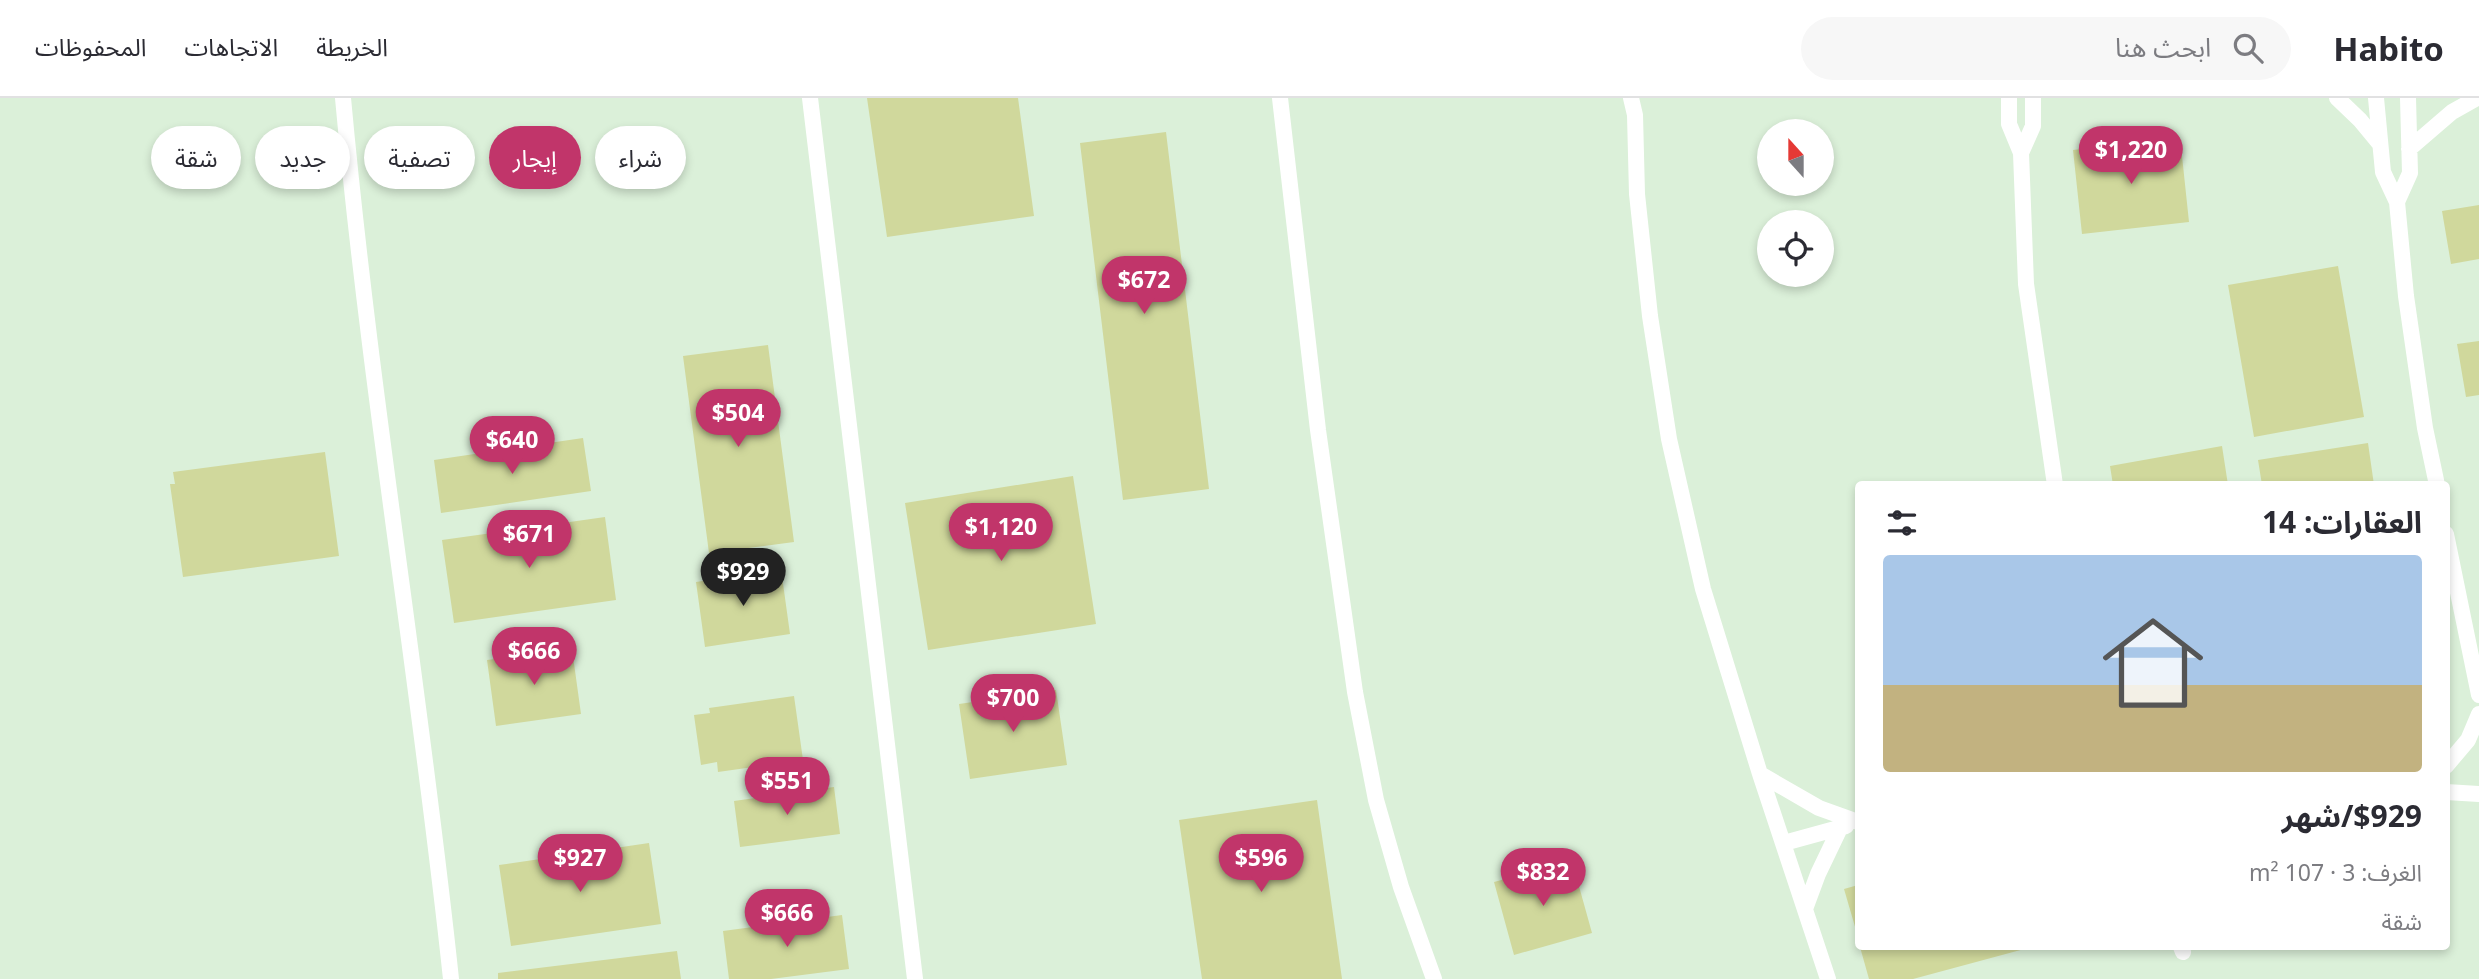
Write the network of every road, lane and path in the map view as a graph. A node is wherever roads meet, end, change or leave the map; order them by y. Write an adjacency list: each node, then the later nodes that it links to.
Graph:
1 (343, 98): 31 (street)
2 (810, 98): 32 (street)
3 (1280, 98): 33 (street)
4 (1631, 98): 12 (street)
5 (1641, 98): 12 (street)
6 (2337, 98): 13 (street)
7 (2376, 98): 13 (street)
8 (2408, 98): 14 (street)
9 (2477, 98): 14 (street)
10 (2035, 100): 15 (street)
11 (2007, 102): 15 (street)
12 (1635, 115): 23 (street)
13 (2379, 143): 16 (street)
14 (2409, 149): 16 (street)
15 (2021, 153): 17 (street)
16 (2397, 202): 18 (street)
17 (2054, 481)
18 (2436, 481)
19 (2450, 554): 20 (street)
20 (2479, 695)
21 (2479, 714): 22 (street)
22 (2450, 761)
23 (1760, 774): 26 (street); 29 (street)
24 (2450, 792): 25 (street)
25 (2479, 794)
26 (1855, 821)
27 (1855, 823): 28 (street)
28 (1840, 828): 29 (street); 30 (street)
29 (1784, 843): 30 (street)
30 (1805, 909): 34 (street)
31 (451, 979)
32 (915, 979)
33 (1434, 979)
34 (1828, 979)

